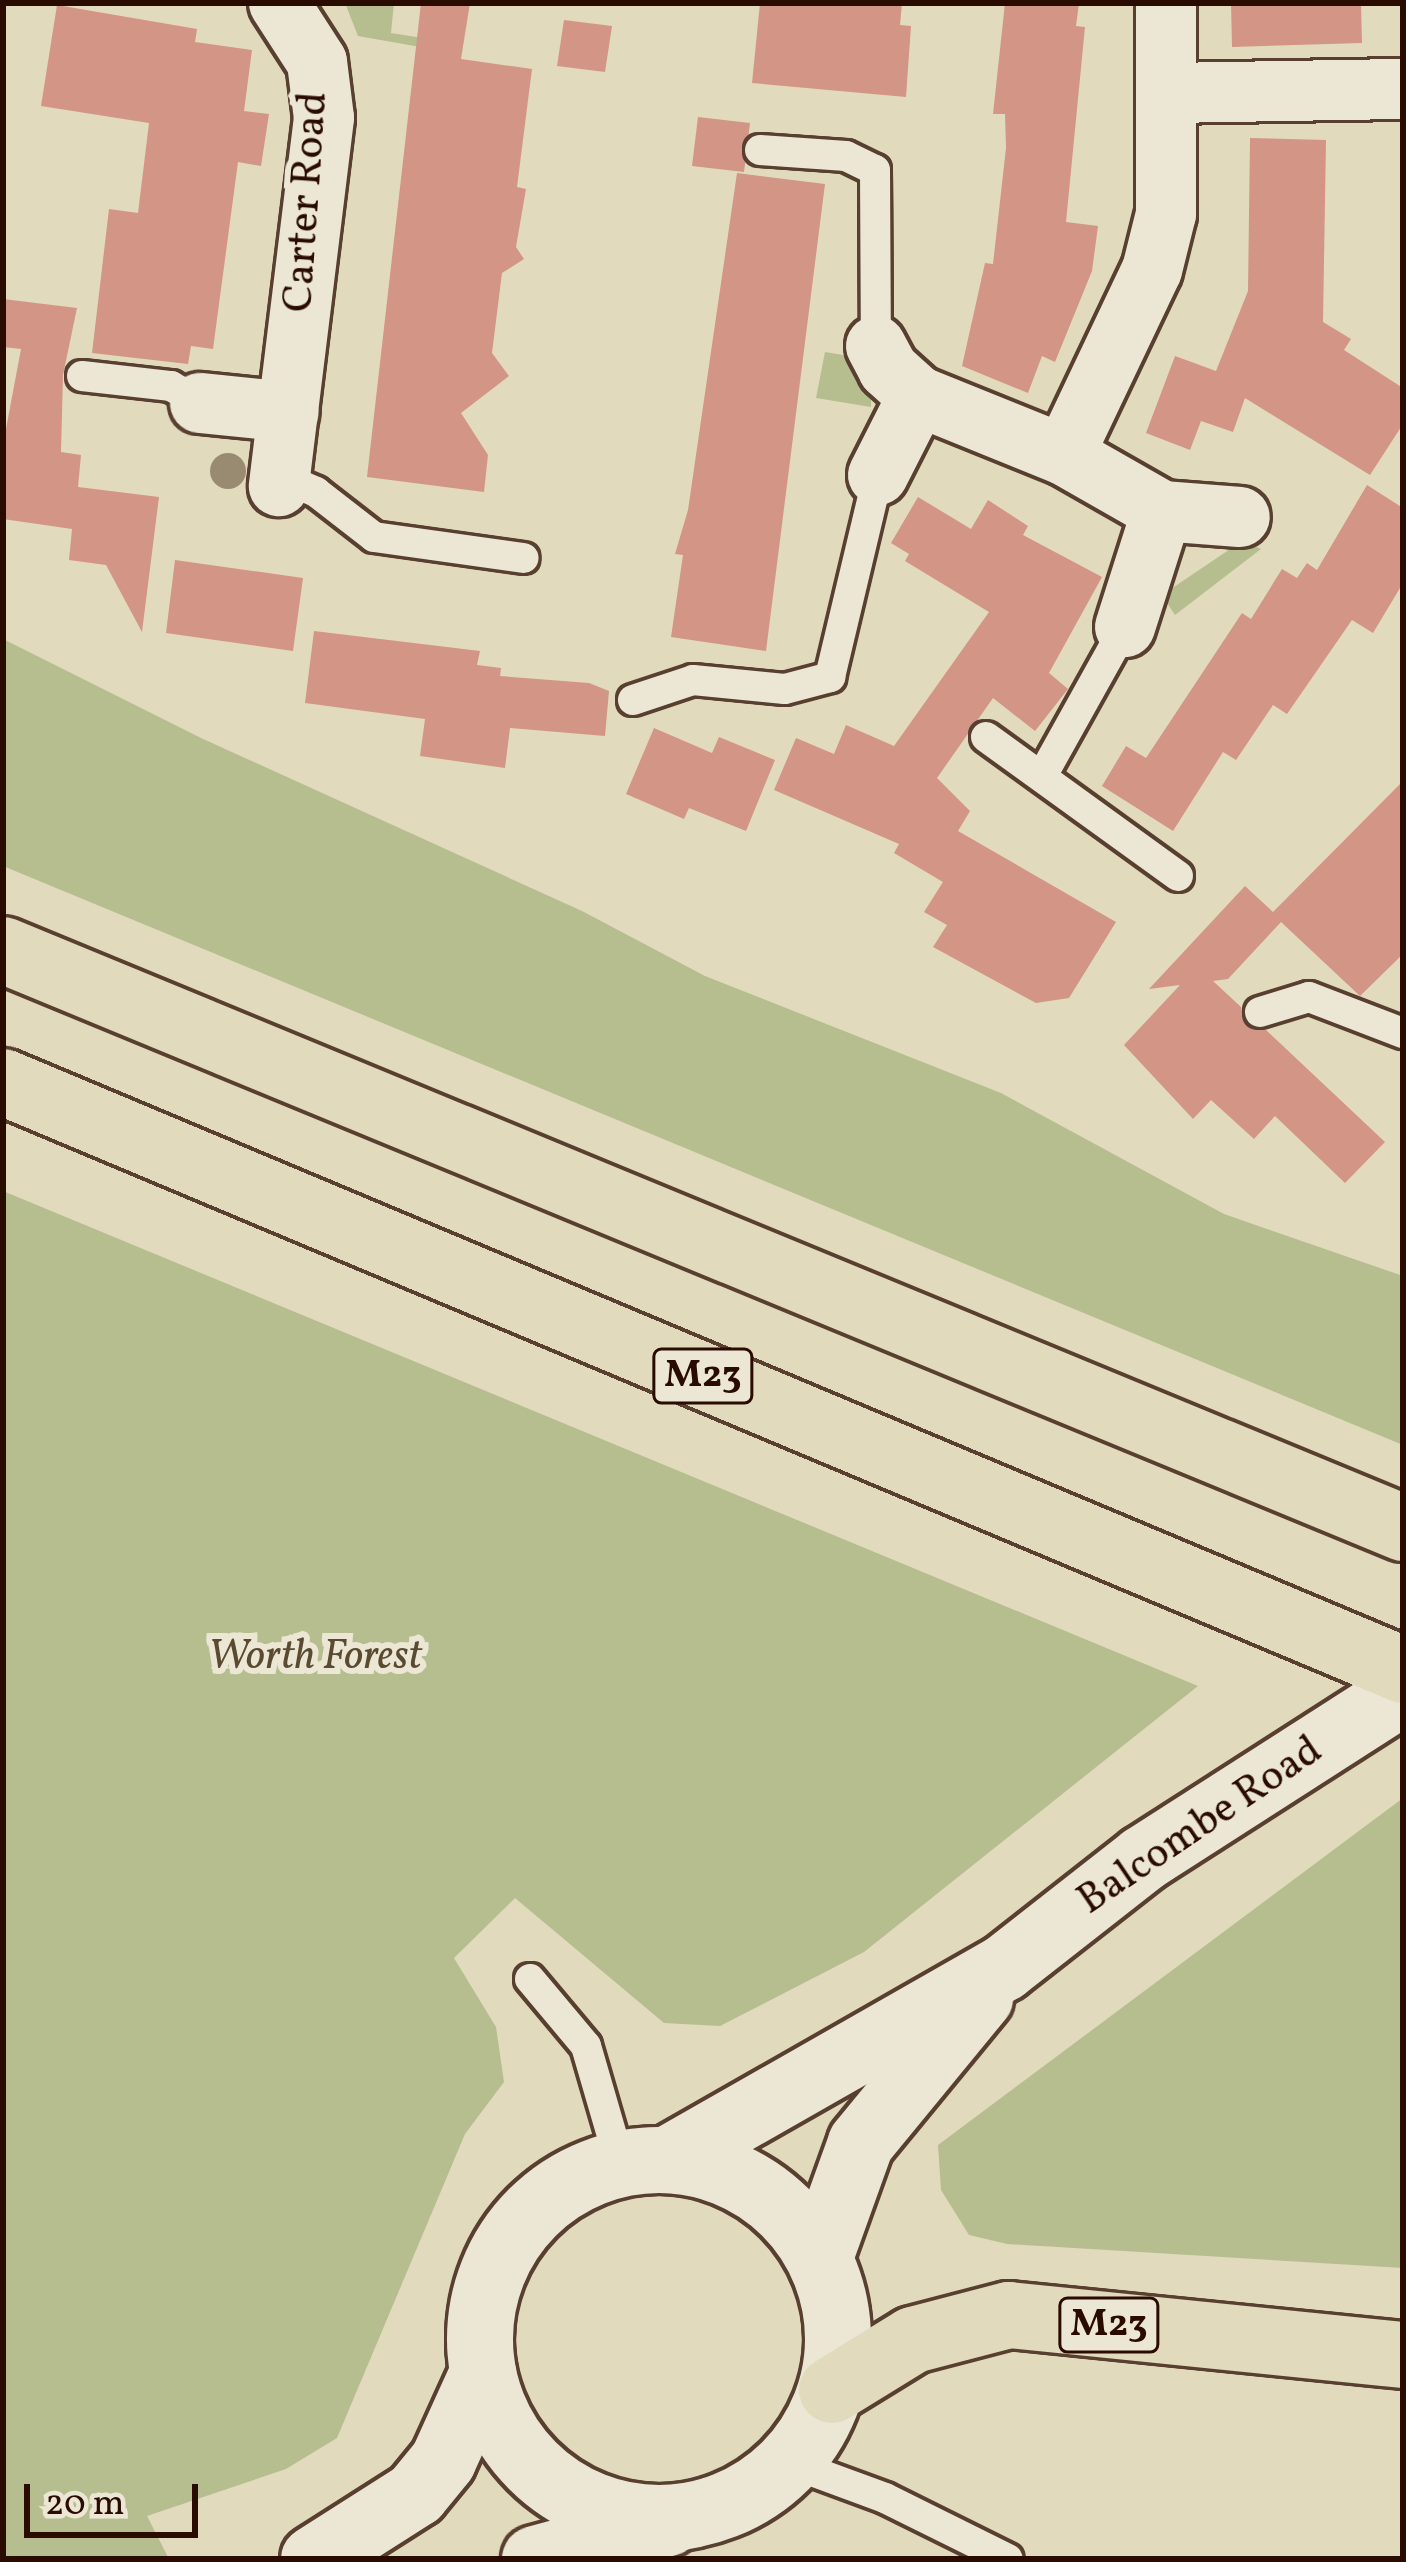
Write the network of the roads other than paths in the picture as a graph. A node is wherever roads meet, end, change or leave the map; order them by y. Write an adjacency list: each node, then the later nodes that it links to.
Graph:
1 (279, 3): 10 (street, Carter Road)
2 (1166, 3): 4 (street)
3 (1403, 89): 4 (street)
4 (1170, 92): 11 (street)
5 (760, 150): 6 (lane)
6 (876, 346): 8 (street)
7 (82, 376): 9 (lane)
8 (918, 396): 11 (street); 12 (street)
9 (200, 403): 10 (street)
10 (289, 412): 13 (street, Carter Road)
11 (1064, 455): 14 (street)
12 (878, 475): 18 (lane)
13 (280, 481): 16 (lane)
14 (1162, 511): 15 (street); 17 (street)
15 (1240, 517)
16 (524, 558)
17 (1125, 627): 20 (lane)
18 (633, 700)
19 (986, 737): 20 (lane)
20 (1042, 776): 21 (lane)
21 (1178, 876)
22 (3, 950): 26 (highway)
23 (1260, 1012): 24 (lane)
24 (1403, 1034)
25 (3, 1082): 27 (highway, M23)
26 (1403, 1528)
27 (1403, 1670)
28 (1403, 1692): 29 (main road, Balcombe Road)
29 (1004, 1968): 31 (main road, Balcombe Road); 32 (main road, Balcombe Road)
30 (530, 1978): 31 (lane)
31 (645, 2161): 32 (main road); 34 (main road)
32 (820, 2257): 35 (main road)
33 (1403, 2355): 35 (highway, M23)
34 (483, 2373): 37 (main road); 38 (main road)
35 (832, 2390): 36 (main road)
36 (790, 2463): 37 (main road); 40 (lane)
37 (683, 2518): 39 (main road)
38 (314, 2559)
39 (535, 2559)
40 (1008, 2559)

